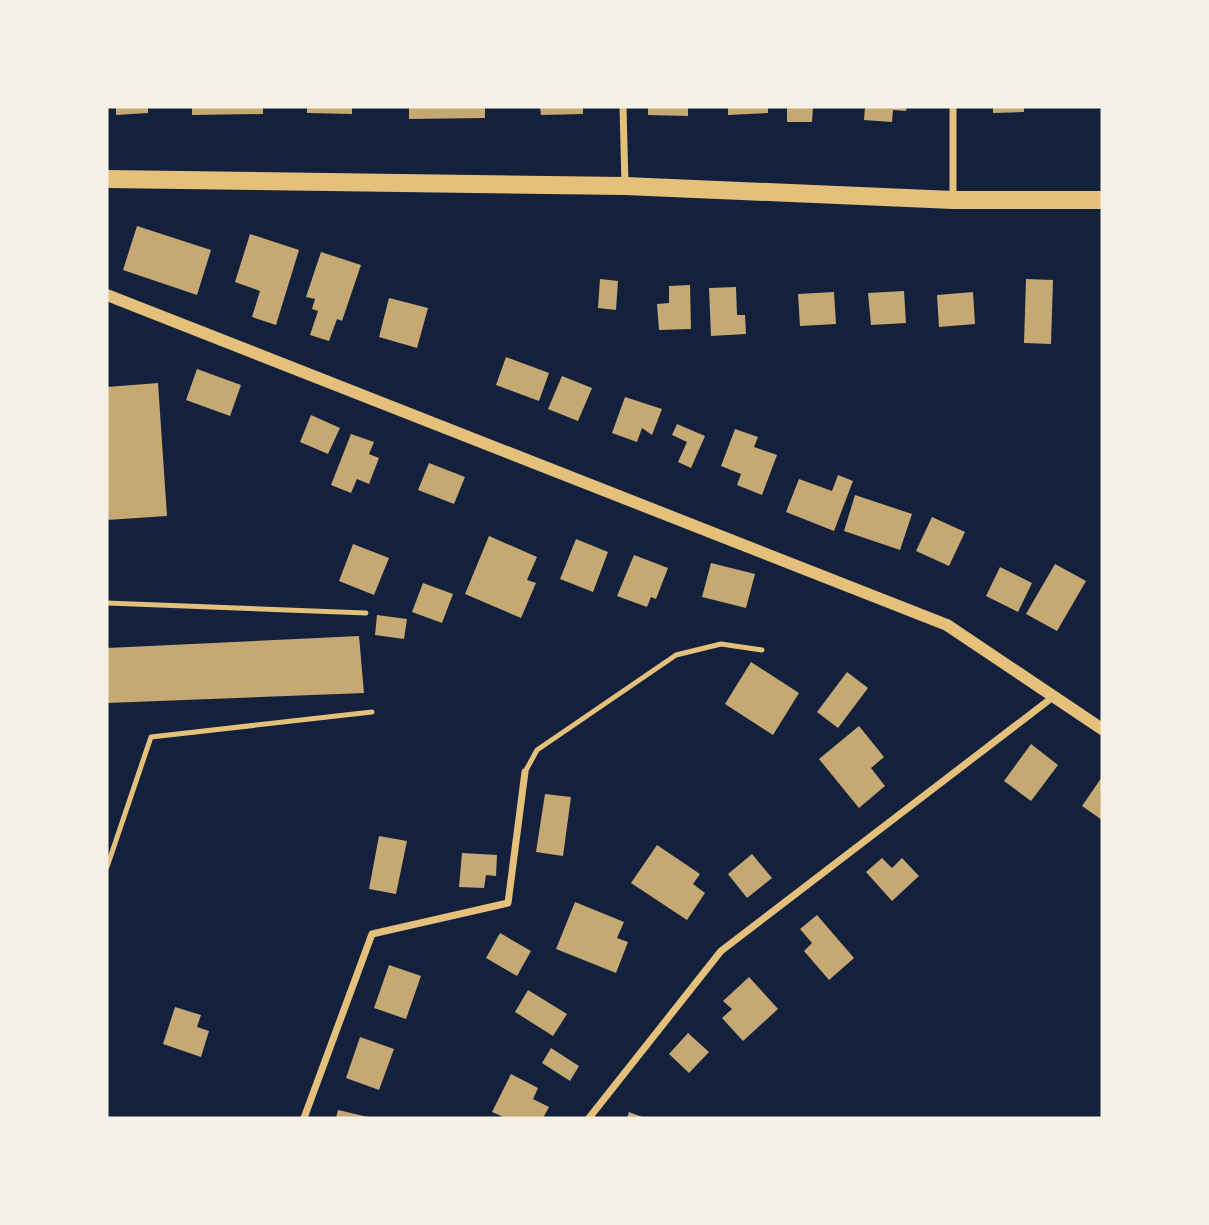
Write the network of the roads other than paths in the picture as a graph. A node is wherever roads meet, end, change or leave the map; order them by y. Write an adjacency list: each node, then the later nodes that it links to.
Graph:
1 (623, 107): 4 (street)
2 (953, 107): 5 (street)
3 (107, 180): 4 (main road)
4 (625, 186): 5 (main road)
5 (953, 200): 6 (main road)
6 (1102, 200)
7 (107, 295): 11 (street)
8 (107, 603): 9 (lane)
9 (366, 614)
10 (762, 650): 14 (lane)
11 (1054, 696): 13 (street); 17 (street)
12 (372, 712): 15 (lane)
13 (1102, 729)
14 (525, 772): 16 (street)
15 (107, 867)
16 (304, 1118)
17 (589, 1118)

